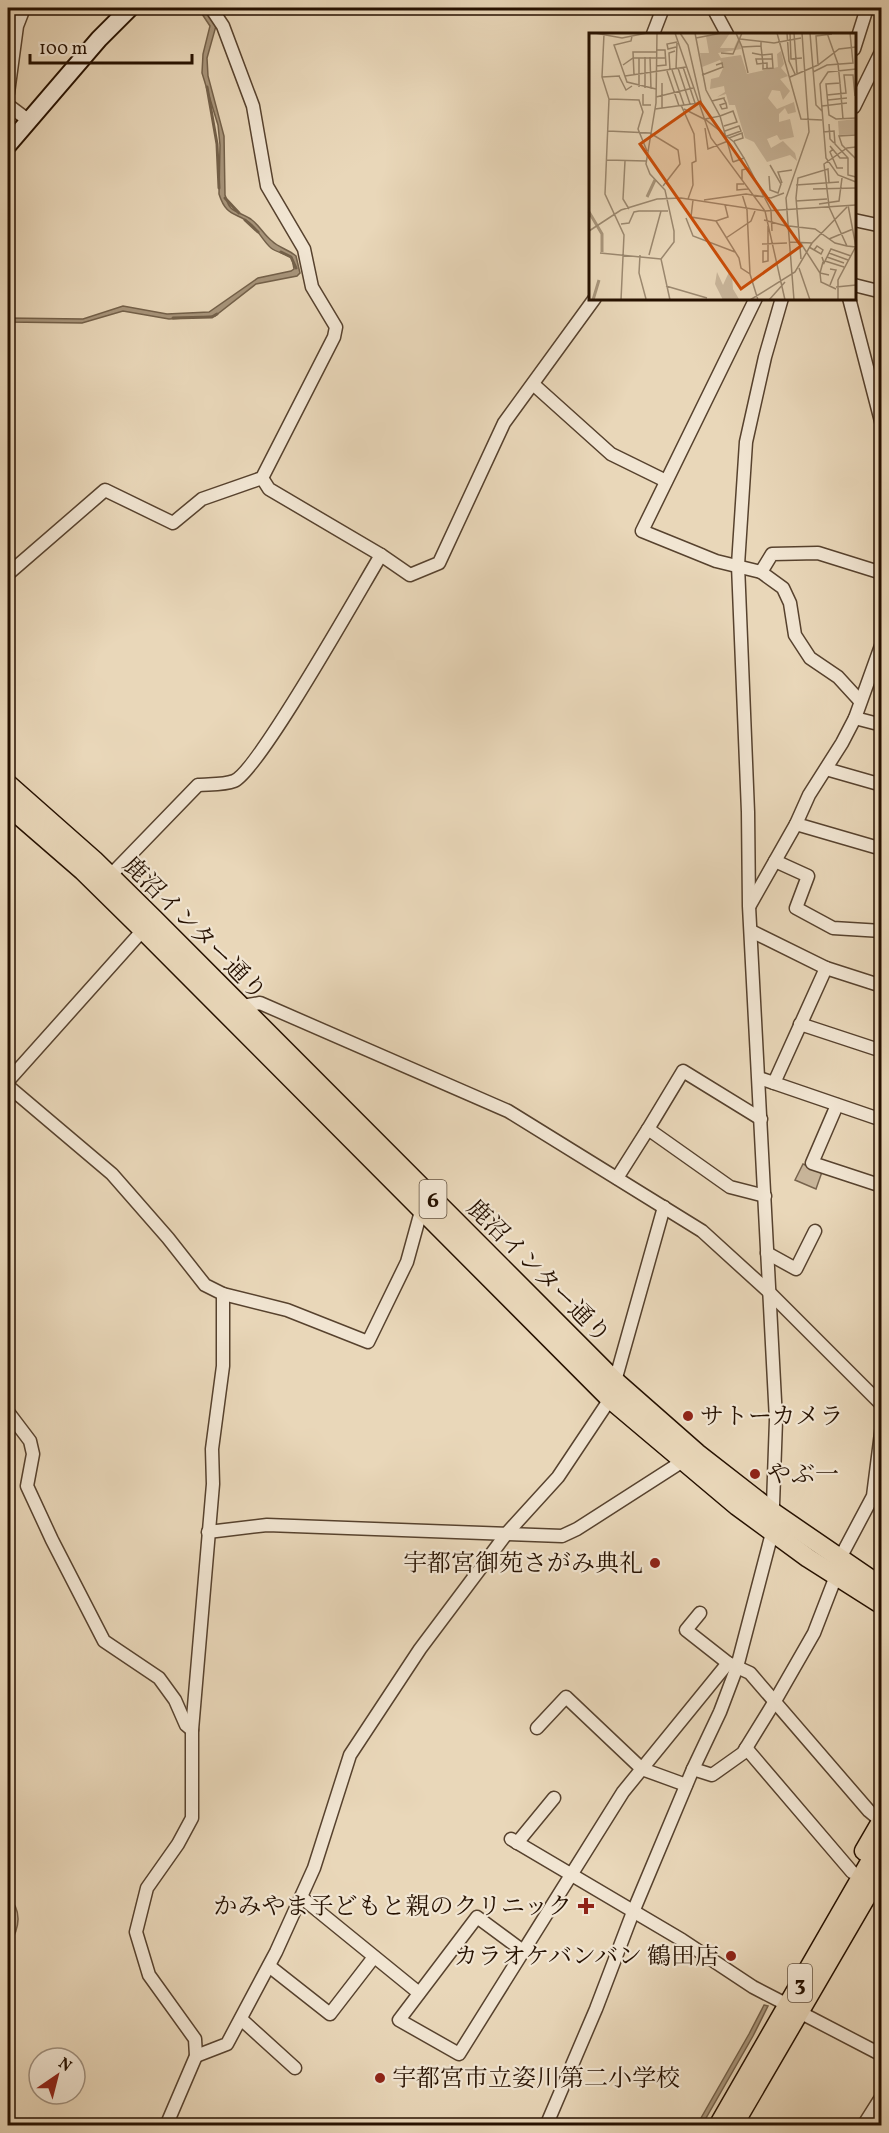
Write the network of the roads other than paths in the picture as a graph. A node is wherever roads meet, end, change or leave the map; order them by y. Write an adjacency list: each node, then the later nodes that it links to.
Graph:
1 (24, 8): 11 (street)
2 (130, 8): 14 (street)
3 (211, 8): 26 (street)
4 (663, 8): 7 (street)
5 (713, 8): 8 (street)
6 (867, 8): 9 (street)
7 (653, 33)
8 (726, 33)
9 (856, 46)
10 (882, 50): 13 (street)
11 (8, 93)
12 (8, 105): 14 (street)
13 (856, 105)
14 (28, 120): 15 (street)
15 (8, 145)
16 (856, 220): 17 (street)
17 (882, 226)
18 (856, 285): 19 (street)
19 (882, 292)
20 (594, 300): 24 (street)
21 (755, 300): 27 (street)
22 (781, 300): 29 (street)
23 (850, 300): 25 (street)
24 (533, 384): 27 (street); 28 (street)
25 (882, 425)
26 (262, 478): 28 (street); 32 (street)
27 (666, 481): 29 (street)
28 (381, 555): 45 (street)
29 (738, 565): 30 (street); 46 (street)
30 (761, 572): 31 (street); 35 (street)
31 (882, 573)
32 (8, 574)
33 (882, 643): 34 (street)
34 (879, 663): 35 (street)
35 (860, 701): 36 (street)
36 (855, 717): 37 (street); 38 (street)
37 (882, 725)
38 (826, 769): 40 (street); 42 (street)
39 (8, 784): 45 (main road, 鹿沼インター通り / 6)
40 (882, 785)
41 (8, 806): 45 (main road, 鹿沼インター通り / 6)
42 (796, 824): 43 (street); 44 (street)
43 (882, 849)
44 (775, 861): 46 (street); 49 (street)
45 (104, 881): 47 (main road, 鹿沼インター通り / 6); 52 (main road, 鹿沼インター通り / 6)
46 (749, 906): 48 (street)
47 (143, 930): 52 (main road, 鹿沼インター通り / 6); 56 (street)
48 (751, 931): 50 (street); 55 (street)
49 (882, 931)
50 (826, 968): 51 (street); 53 (street)
51 (882, 986)
52 (233, 1011): 63 (street); 66 (main road, 鹿沼インター通り / 6)
53 (800, 1024): 54 (street); 57 (street)
54 (882, 1051)
55 (759, 1078): 57 (street); 60 (street)
56 (8, 1081)
57 (774, 1083): 59 (street)
58 (8, 1086): 71 (street)
59 (837, 1105): 61 (street); 64 (street)
60 (761, 1119): 62 (street); 65 (street)
61 (882, 1120)
62 (648, 1130): 63 (street); 65 (street)
63 (617, 1178): 67 (street)
64 (882, 1186)
65 (765, 1196): 69 (street)
66 (424, 1202): 71 (street); 72 (main road, 鹿沼インター通り / 6); 73 (main road, 鹿沼インター通り / 6)
67 (664, 1208): 70 (street); 72 (street)
68 (815, 1231): 69 (street)
69 (767, 1253): 70 (street)
70 (769, 1292): 74 (street); 79 (street)
71 (223, 1294): 80 (street)
72 (614, 1380): 73 (street); 79 (main road, 鹿沼インター通り / 6)
73 (610, 1399): 77 (main road, 鹿沼インター通り / 6); 81 (street)
74 (882, 1405)
75 (8, 1412): 90 (street)
76 (882, 1425): 78 (street)
77 (682, 1461): 81 (street); 82 (main road, 鹿沼インター通り / 6)
78 (876, 1500): 83 (street)
79 (774, 1513): 82 (street); 83 (main road, 鹿沼インター通り / 6)
80 (208, 1532): 81 (street); 90 (street)
81 (507, 1533): 102 (street)
82 (772, 1533): 83 (main road, 鹿沼インター通り / 6); 87 (street)
83 (838, 1568): 84 (main road, 鹿沼インター通り / 6); 85 (main road, 鹿沼インター通り / 6); 88 (street)
84 (882, 1587)
85 (882, 1605)
86 (700, 1613): 87 (street)
87 (733, 1665): 88 (street); 92 (street); 93 (street)
88 (775, 1701): 91 (street); 96 (street)
89 (537, 1728): 92 (street)
90 (192, 1730): 113 (street)
91 (746, 1748): 93 (street); 99 (street)
92 (642, 1768): 94 (street); 100 (street)
93 (693, 1769): 94 (street)
94 (686, 1785): 103 (street)
95 (554, 1798): 100 (street)
96 (881, 1821): 99 (main road, 3)
97 (882, 1841): 111 (main road, 3)
98 (882, 1870): 114 (main road, 3)
99 (852, 1872): 108 (main road, 3)
100 (571, 1873): 103 (street); 104 (street)
101 (882, 1893): 109 (main road, 3)
102 (301, 1897): 105 (street); 106 (street)
103 (633, 1912): 108 (street); 118 (street)
104 (523, 1951): 107 (street); 107 (street)
105 (374, 1957): 106 (street); 107 (street)
106 (268, 1966): 110 (street)
107 (419, 1994)
108 (780, 2001): 111 (main road, 3)
109 (807, 2016): 112 (street); 114 (main road, 3)
110 (241, 2019): 113 (street); 115 (street)
111 (767, 2042): 119 (main road, 3)
112 (882, 2055)
113 (196, 2056): 117 (street)
114 (772, 2060): 120 (main road, 3)
115 (295, 2068)
116 (882, 2096): 121 (street)
117 (166, 2126)
118 (546, 2126)
119 (718, 2126)
120 (733, 2126)
121 (862, 2126)

